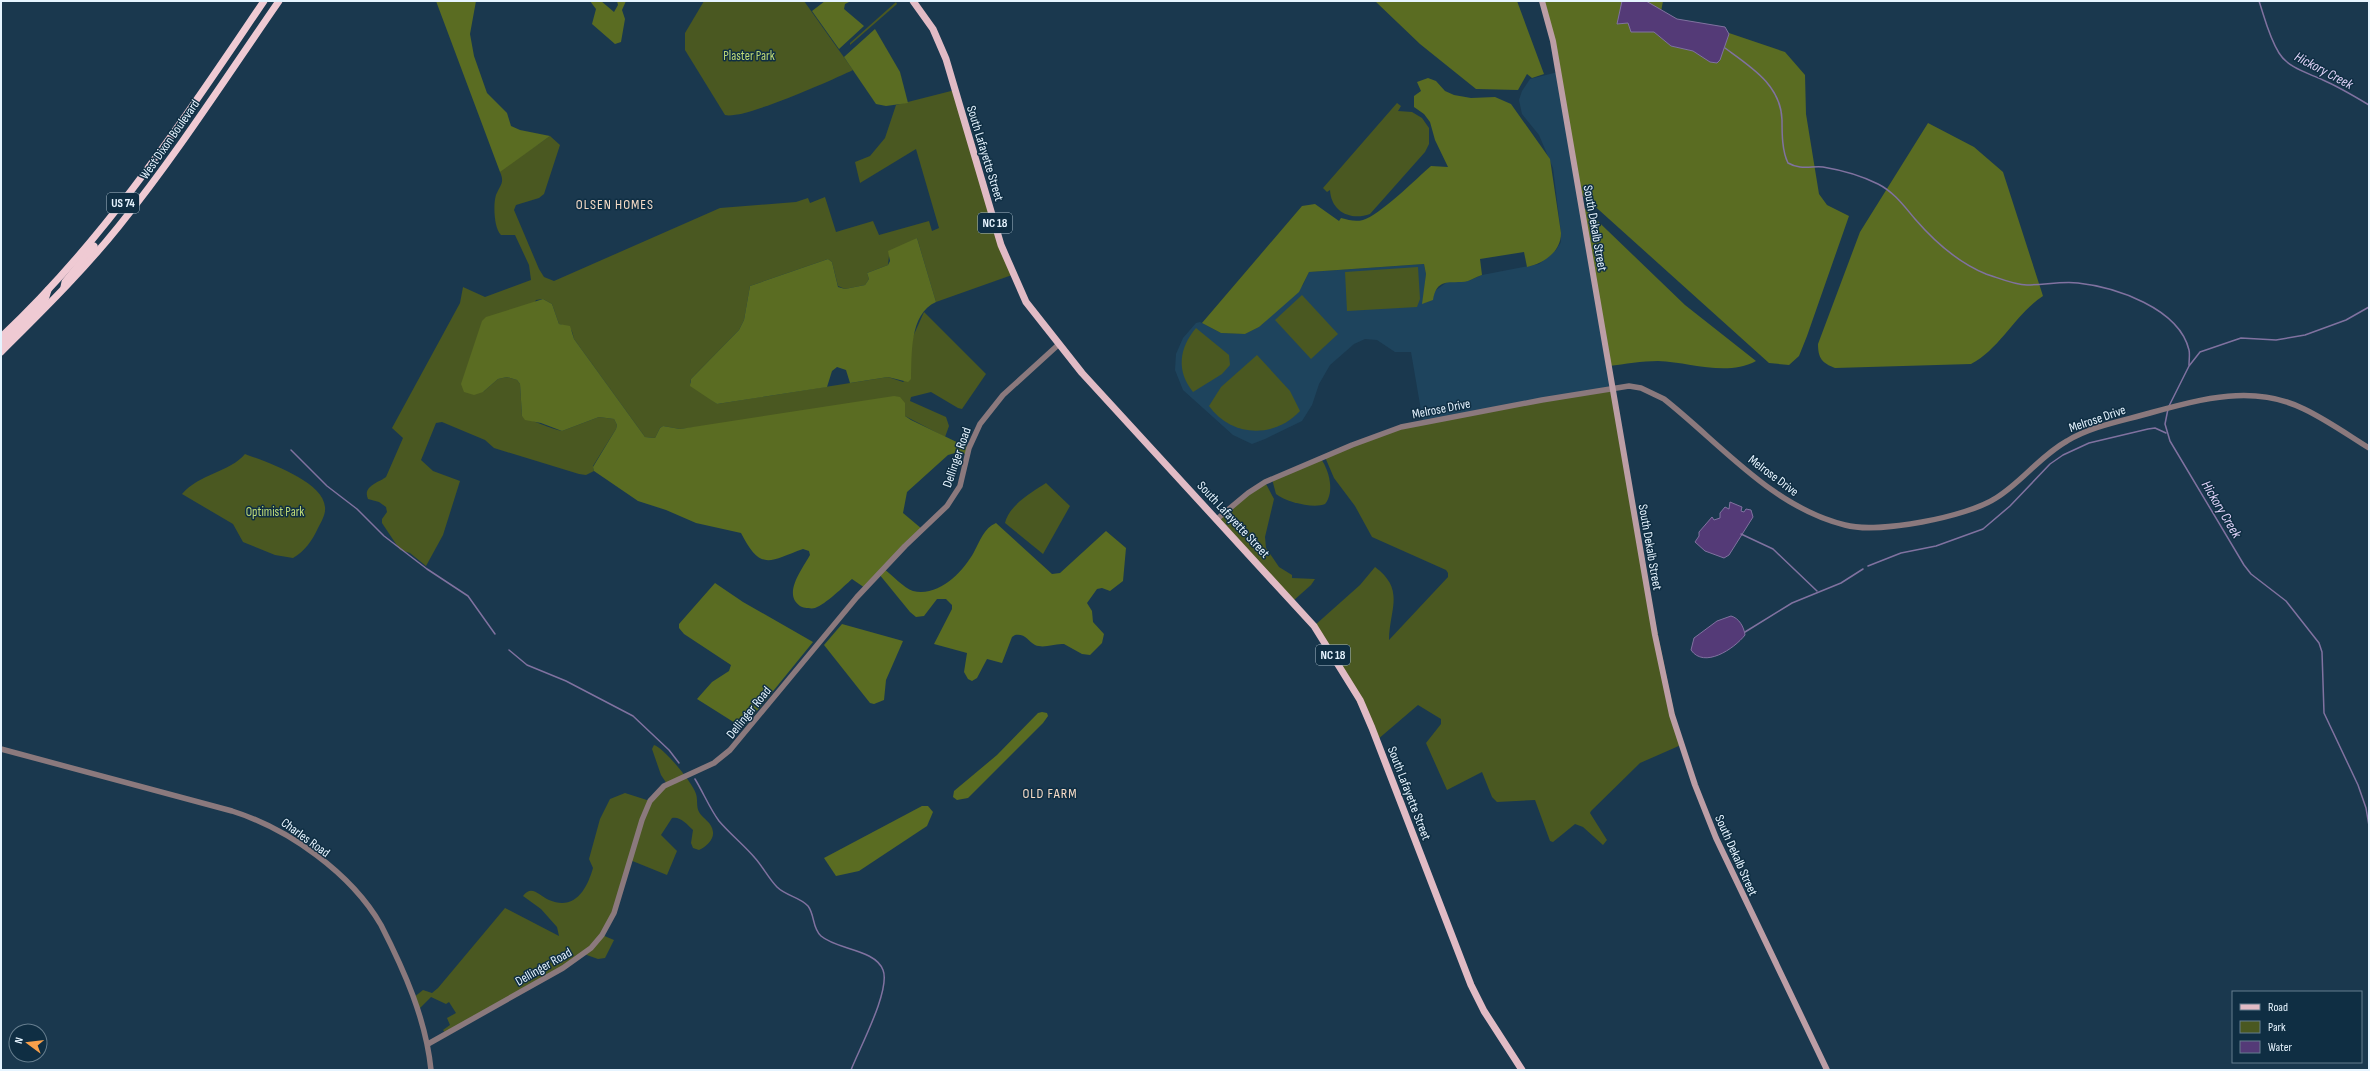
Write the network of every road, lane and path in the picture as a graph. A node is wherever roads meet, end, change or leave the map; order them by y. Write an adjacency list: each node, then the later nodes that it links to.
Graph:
1 (264, 1): 5 (highway, West Dixon Boulevard / US 74)
2 (279, 1): 7 (highway, West Dixon Boulevard / US 74)
3 (913, 1): 10 (main road, South Lafayette Street / NC 18)
4 (1542, 1): 12 (main road, South Dekalb Street)
5 (110, 219): 6 (highway, West Dixon Boulevard / US 74); 7 (highway)
6 (48, 290): 8 (highway, West Dixon Boulevard / US 74); 9 (highway)
7 (64, 290): 11 (highway, West Dixon Boulevard / US 74)
8 (1, 337)
9 (1, 345)
10 (1058, 345): 14 (main road, South Lafayette Street / NC 18); 16 (street, Dellinger Road)
11 (1, 352)
12 (1613, 388): 13 (street, Melrose Drive); 14 (street, Melrose Drive); 19 (main road, South Dekalb Street)
13 (2369, 448)
14 (1217, 519): 18 (main road, South Lafayette Street / NC 18)
15 (1, 749): 16 (street, Charles Road)
16 (428, 1044): 17 (street, Charles Road)
17 (430, 1070)
18 (1522, 1070)
19 (1826, 1070)

